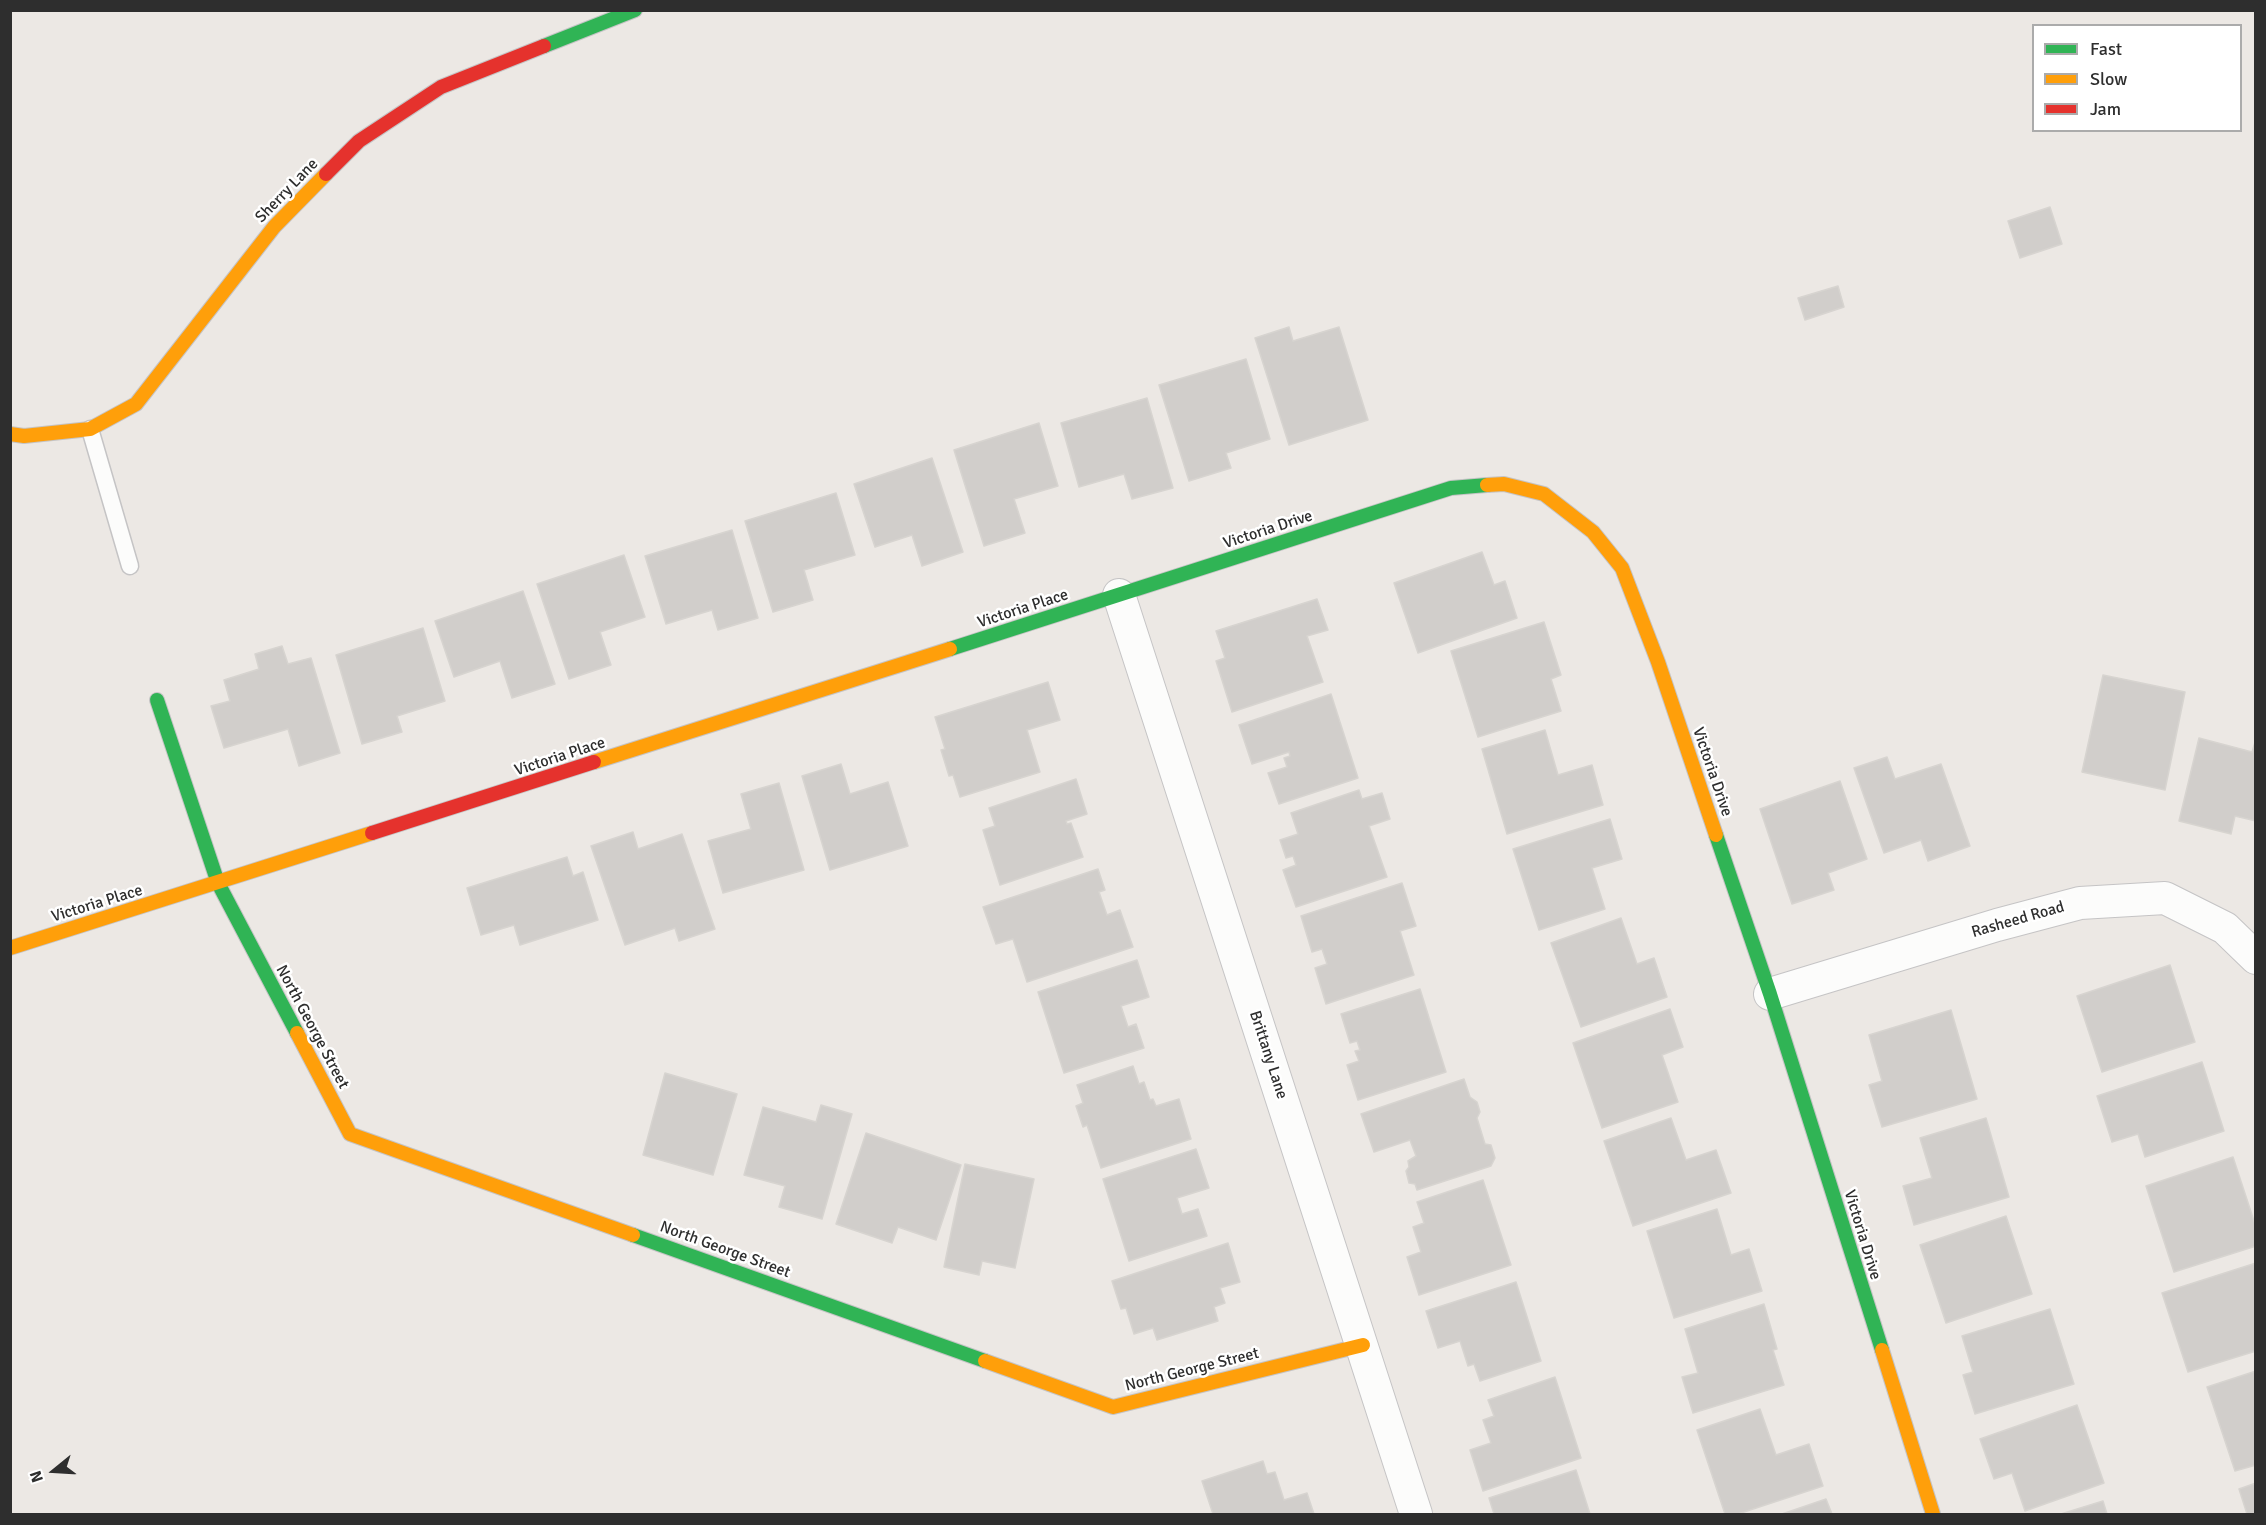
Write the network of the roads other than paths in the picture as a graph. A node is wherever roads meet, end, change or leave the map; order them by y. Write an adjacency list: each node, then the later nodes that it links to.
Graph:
1 (623, 12): 2 (street, Sherry Lane)
2 (90, 429): 3 (street, Sherry Lane); 4 (lane)
3 (10, 434)
4 (129, 566)
5 (1119, 596): 7 (street, Victoria Place); 10 (street, Victoria Drive); 11 (street, Brittany Lane)
6 (157, 700): 7 (street, North George Street)
7 (218, 883): 8 (street, Victoria Place); 11 (street, North George Street)
8 (10, 948)
9 (2256, 958): 10 (street, Rasheed Road)
10 (1770, 994): 13 (street, Victoria Drive)
11 (1363, 1345): 12 (street, Brittany Lane)
12 (1416, 1515)
13 (1933, 1515)

